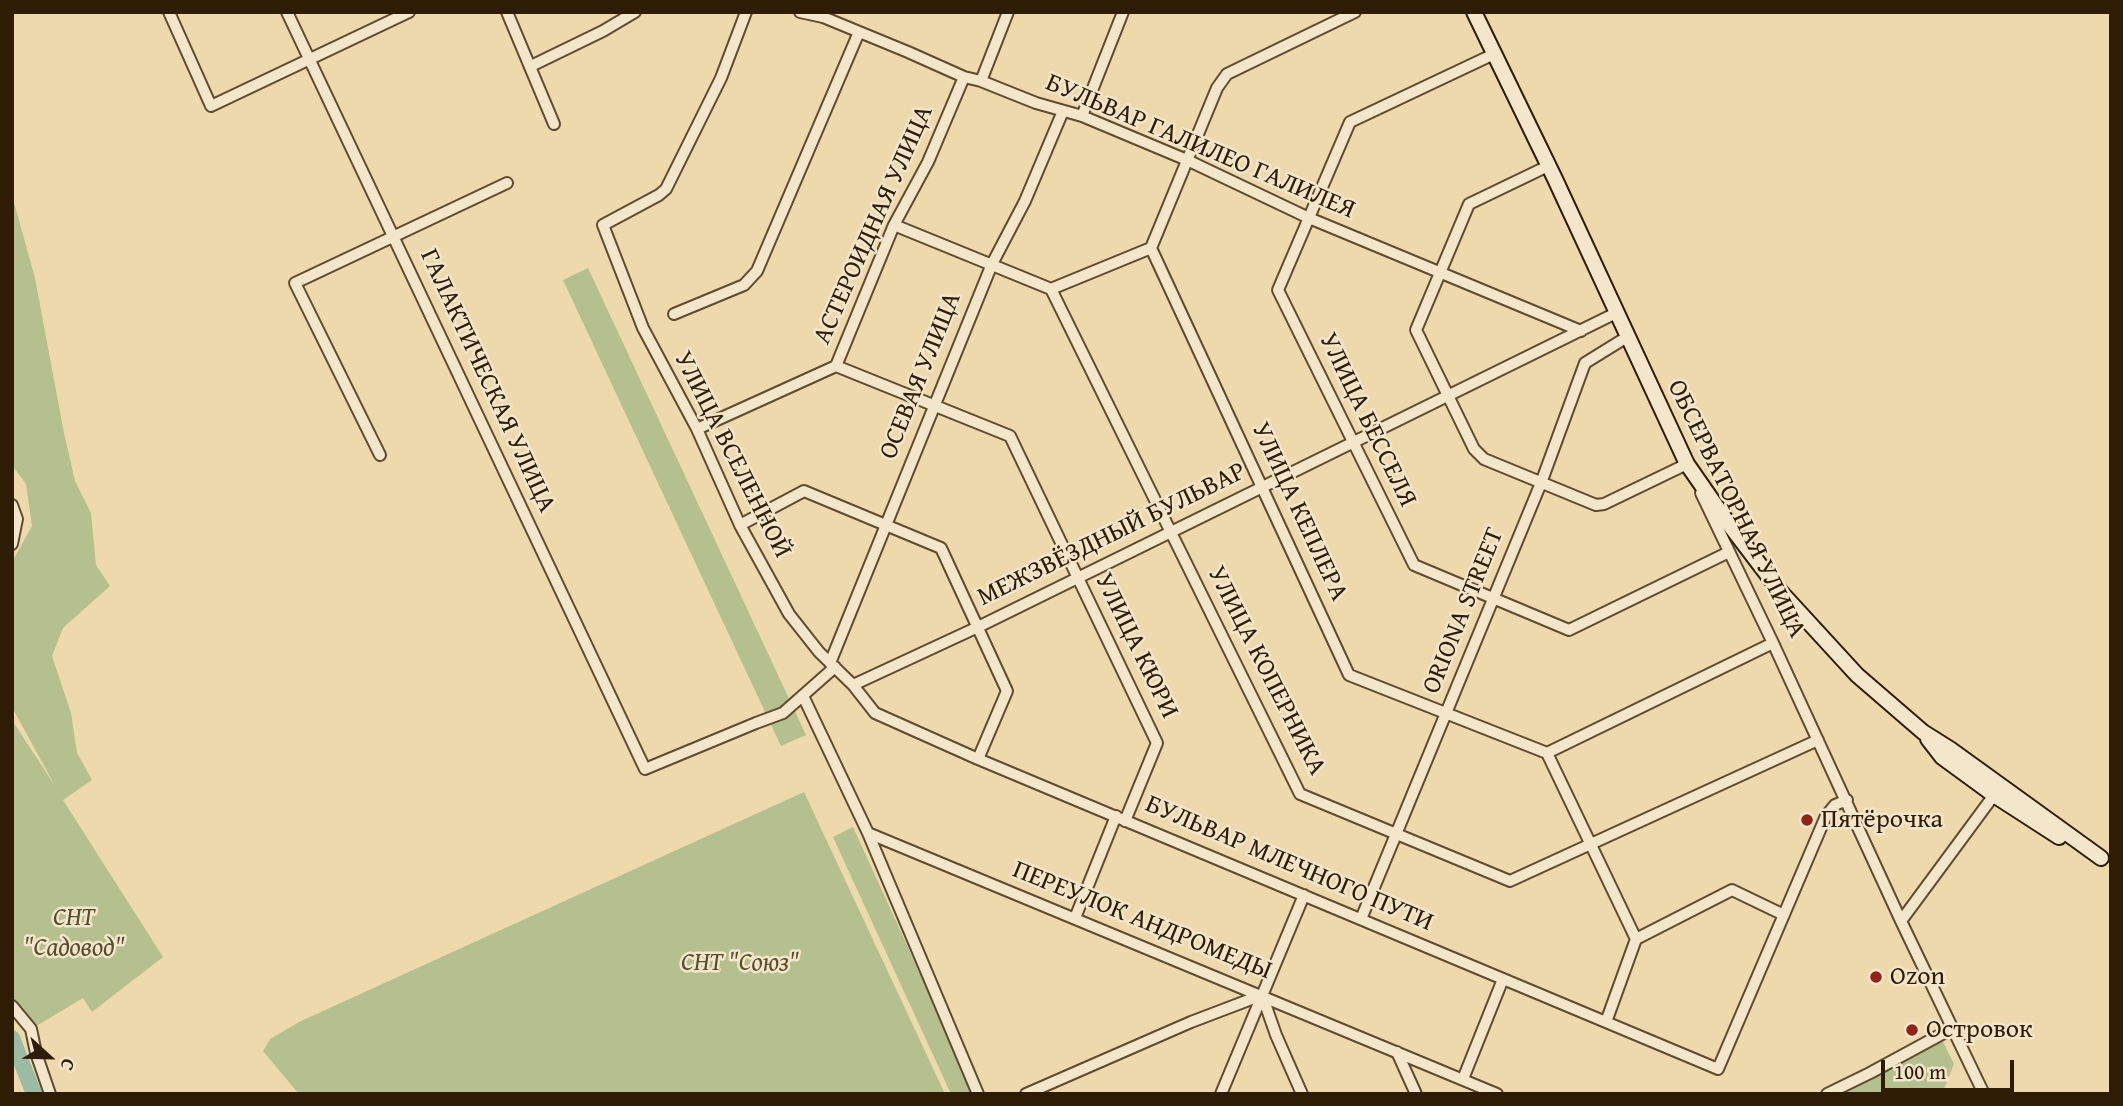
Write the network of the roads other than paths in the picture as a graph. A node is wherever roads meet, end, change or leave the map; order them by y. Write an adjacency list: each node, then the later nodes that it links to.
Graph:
1 (169, 12): 14 (street)
2 (287, 12): 14 (street, ГАЛАКТИЧЕСКАЯ УЛИЦА)
3 (409, 12): 14 (street)
4 (508, 12): 15 (street)
5 (635, 12): 15 (street)
6 (746, 12): 38 (street, УЛИЦА ВСЕЛЕННОЙ)
7 (800, 12): 12 (street, БУЛЬВАР ГАЛИЛЕО ГАЛИЛЕЯ)
8 (1008, 12): 17 (street)
9 (1123, 12): 19 (street)
10 (1355, 12): 21 (street)
11 (1474, 12): 13 (main road, ОБСЕРВАТОРНАЯ УЛИЦА)
12 (859, 32): 16 (street, БУЛЬВАР ГАЛИЛЕО ГАЛИЛЕЯ); 32 (street)
13 (1494, 54): 22 (main road, ОБСЕРВАТОРНАЯ УЛИЦА); 24 (street, УЛИЦА БЕССЕЛЯ)
14 (309, 60): 26 (street, ГАЛАКТИЧЕСКАЯ УЛИЦА)
15 (531, 66): 20 (street)
16 (964, 77): 17 (street, БУЛЬВАР ГАЛИЛЕО ГАЛИЛЕЯ); 25 (street, АСТЕРОИДНАЯ УЛИЦА)
17 (981, 81): 18 (street, БУЛЬВАР ГАЛИЛЕО ГАЛИЛЕЯ)
18 (1063, 111): 19 (street, БУЛЬВАР ГАЛИЛЕО ГАЛИЛЕЯ); 28 (street, ОСЕВАЯ УЛИЦА)
19 (1082, 116): 21 (street, БУЛЬВАР ГАЛИЛЕО ГАЛИЛЕЯ)
20 (554, 124)
21 (1186, 160): 24 (street, БУЛЬВАР ГАЛИЛЕО ГАЛИЛЕЯ); 27 (street)
22 (1548, 166): 29 (street); 31 (main road, ОБСЕРВАТОРНАЯ УЛИЦА)
23 (507, 183): 26 (street)
24 (1309, 218): 29 (street, БУЛЬВАР ГАЛИЛЕО ГАЛИЛЕЯ); 39 (street, УЛИЦА БЕССЕЛЯ)
25 (894, 225): 28 (street); 35 (street, АСТЕРОИДНАЯ УЛИЦА)
26 (394, 236): 40 (street); 56 (street, ГАЛАКТИЧЕСКАЯ УЛИЦА)
27 (1151, 248): 30 (street); 43 (street, УЛИЦА КЕПЛЕРА)
28 (992, 264): 30 (street); 37 (street, ОСЕВАЯ УЛИЦА)
29 (1441, 271): 33 (street, БУЛЬВАР ГАЛИЛЕО ГАЛИЛЕЯ); 36 (street)
30 (1051, 289): 47 (street, УЛИЦА КОПЕРНИКА)
31 (1616, 313): 33 (street, МЕЖЗВЁЗДНЫЙ БУЛЬВАР); 34 (main road, ОБСЕРВАТОРНАЯ УЛИЦА)
32 (674, 314)
33 (1581, 331): 36 (street, МЕЖЗВЁЗДНЫЙ БУЛЬВАР)
34 (1627, 337): 41 (main road, ОБСЕРВАТОРНАЯ УЛИЦА); 42 (street, ORIONA STREET)
35 (836, 366): 37 (street, УЛИЦА КЮРИ); 38 (street, АСТЕРОИДНАЯ УЛИЦА)
36 (1448, 397): 39 (street, МЕЖЗВЁЗДНЫЙ БУЛЬВАР); 42 (street)
37 (934, 405): 45 (street, ОСЕВАЯ УЛИЦА); 50 (street, УЛИЦА КЮРИ)
38 (697, 429): 46 (street, УЛИЦА ВСЕЛЕННОЙ)
39 (1354, 442): 43 (street, МЕЖЗВЁЗДНЫЙ БУЛЬВАР); 51 (street, УЛИЦА БЕССЕЛЯ)
40 (380, 454)
41 (1687, 464): 42 (street); 49 (street, ОБСЕРВАТОРНАЯ УЛИЦА); 61 (main road)
42 (1541, 483): 51 (street, ORIONA STREET)
43 (1262, 487): 47 (street, МЕЖЗВЁЗДНЫЙ БУЛЬВАР); 57 (street, УЛИЦА КЕПЛЕРА)
44 (12, 505): 48 (street)
45 (885, 524): 46 (street); 52 (street); 54 (street, ОСЕВАЯ УЛИЦА)
46 (740, 525): 54 (street, УЛИЦА ВСЕЛЕННОЙ)
47 (1171, 532): 50 (street, МЕЖЗВЁЗДНЫЙ БУЛЬВАР); 65 (street, УЛИЦА КОПЕРНИКА)
48 (12, 544)
49 (1729, 552): 51 (street, УЛИЦА БЕССЕЛЯ); 53 (street, ОБСЕРВАТОРНАЯ УЛИЦА)
50 (1078, 577): 52 (street, МЕЖЗВЁЗДНЫЙ БУЛЬВАР); 63 (street, УЛИЦА КЮРИ)
51 (1493, 599): 57 (street, ORIONA STREET)
52 (978, 626): 55 (street, МЕЖЗВЁЗДНЫЙ БУЛЬВАР); 60 (street)
53 (1773, 643): 58 (street, ОБСЕРВАТОРНАЯ УЛИЦА); 59 (street)
54 (832, 665): 55 (street, УЛИЦА ВСЕЛЕННОЙ); 56 (street)
55 (853, 685): 60 (street, БУЛЬВАР МЛЕЧНОГО ПУТИ)
56 (803, 696): 64 (street)
57 (1446, 713): 59 (street, УЛИЦА КЕПЛЕРА); 65 (street, ORIONA STREET)
58 (1818, 740): 62 (street, ОБСЕРВАТОРНАЯ УЛИЦА); 66 (street, УЛИЦА КОПЕРНИКА)
59 (1547, 753): 66 (street)
60 (978, 759): 63 (street, БУЛЬВАР МЛЕЧНОГО ПУТИ)
61 (1997, 790): 67 (main road); 72 (street)
62 (1847, 800): 69 (street); 72 (street, ОБСЕРВАТОРНАЯ УЛИЦА)
63 (1120, 818): 68 (street, БУЛЬВАР МЛЕЧНОГО ПУТИ); 70 (street, УЛИЦА КЮРИ)
64 (868, 833): 70 (street, ПЕРЕУЛОК АНДРОМЕДЫ); 82 (street)
65 (1396, 834): 66 (street, УЛИЦА КОПЕРНИКА); 71 (street, ORIONA STREET)
66 (1590, 844): 73 (street)
67 (2106, 860)
68 (1304, 895): 71 (street, БУЛЬВАР МЛЕЧНОГО ПУТИ); 75 (street)
69 (1784, 915): 73 (street); 77 (street, БУЛЬВАР МЛЕЧНОГО ПУТИ)
70 (1074, 918): 75 (street, ПЕРЕУЛОК АНДРОМЕДЫ)
71 (1362, 919): 74 (street, БУЛЬВАР МЛЕЧНОГО ПУТИ)
72 (1901, 921): 78 (street, ОБСЕРВАТОРНАЯ УЛИЦА)
73 (1636, 939): 77 (street)
74 (1503, 979): 77 (street, БУЛЬВАР МЛЕЧНОГО ПУТИ); 80 (street)
75 (1262, 995): 79 (street, ПЕРЕУЛОК АНДРОМЕДЫ); 83 (street); 84 (street); 85 (street)
76 (12, 1006): 81 (street)
77 (1606, 1022)
78 (1953, 1028): 88 (street); 89 (street, ОБСЕРВАТОРНАЯ УЛИЦА)
79 (1397, 1052): 80 (street, ПЕРЕУЛОК АНДРОМЕДЫ); 86 (street)
80 (1463, 1079): 87 (street, ПЕРЕУЛОК АНДРОМЕДЫ)
81 (50, 1094)
82 (978, 1094)
83 (1026, 1094)
84 (1221, 1094)
85 (1302, 1094)
86 (1416, 1094)
87 (1497, 1094)
88 (1827, 1094)
89 (1984, 1094)

